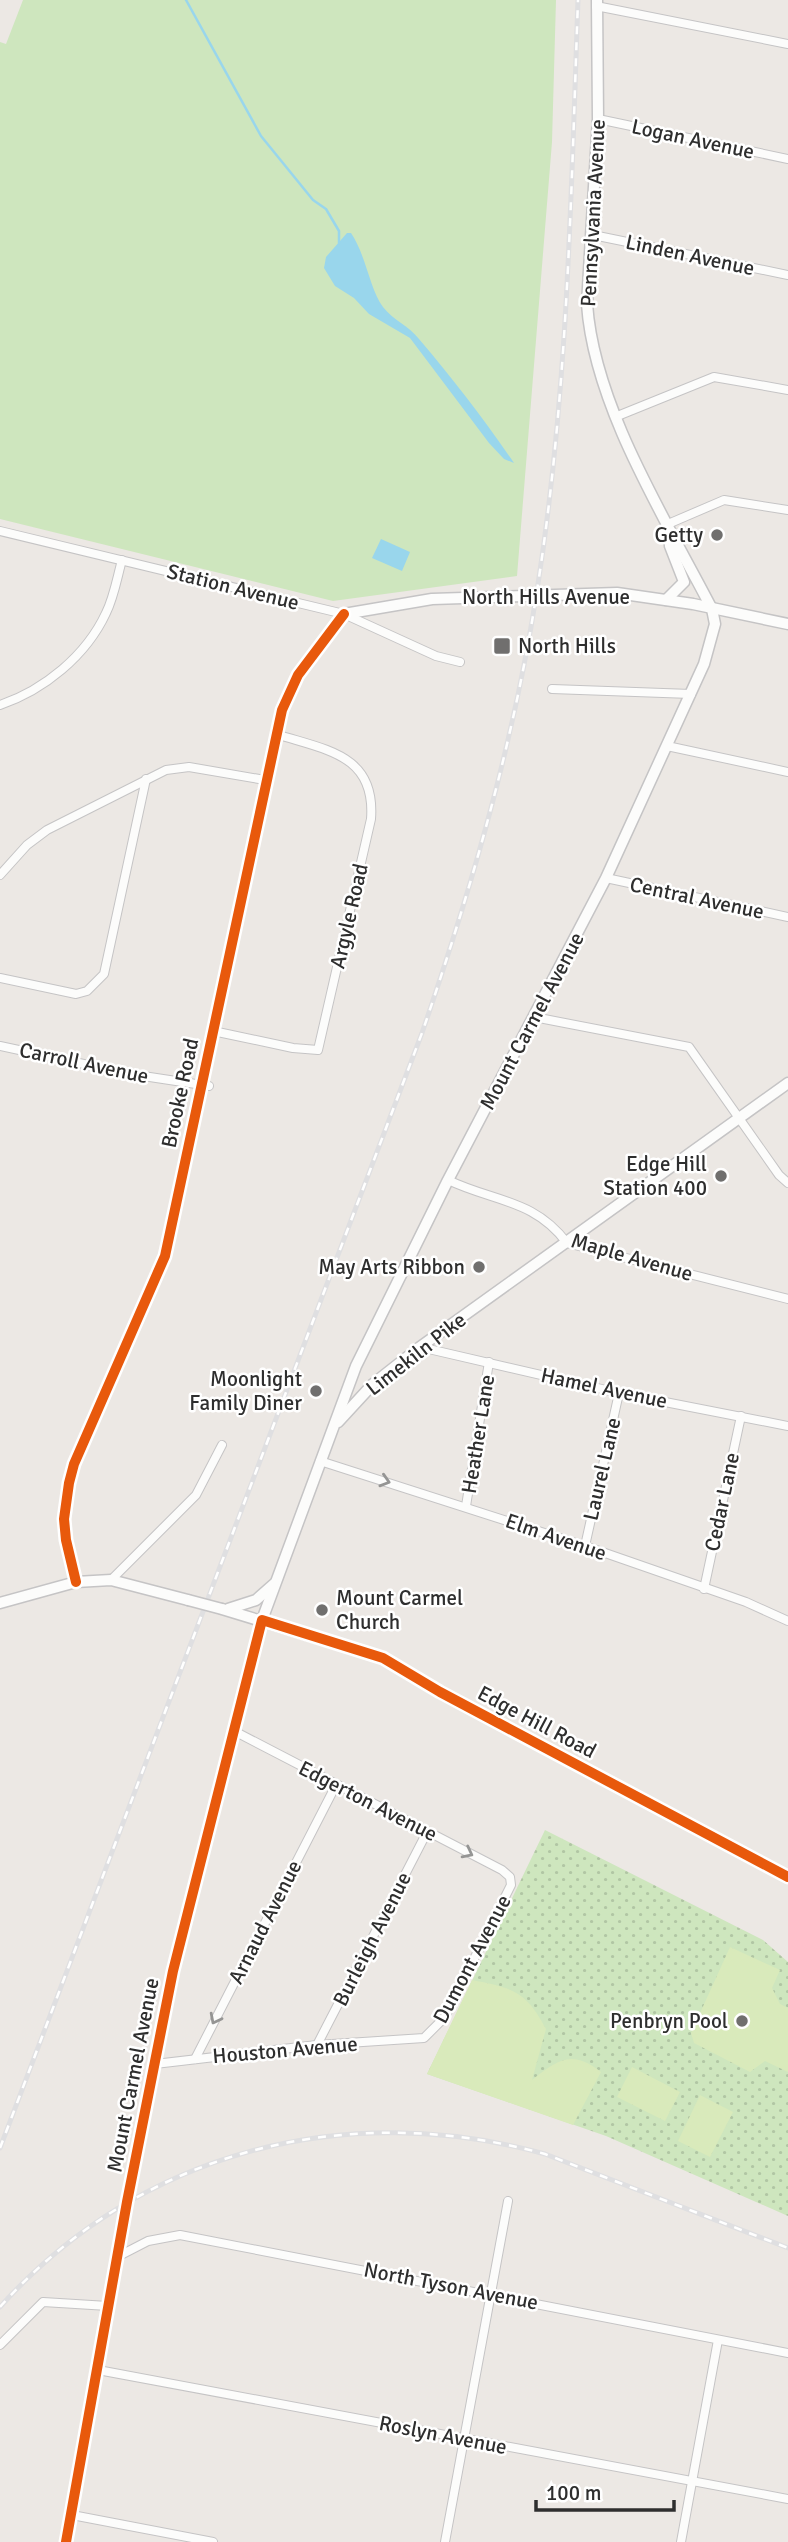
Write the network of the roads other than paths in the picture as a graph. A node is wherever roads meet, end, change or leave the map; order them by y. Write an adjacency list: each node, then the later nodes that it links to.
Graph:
1 (596, 3): 2 (street); 3 (main road, Pennsylvania Avenue)
2 (788, 44)
3 (598, 119): 4 (street, Logan Avenue); 5 (main road, Pennsylvania Avenue)
4 (788, 159)
5 (593, 235): 6 (street, Linden Avenue); 8 (main road, Pennsylvania Avenue)
6 (788, 275)
7 (788, 390): 8 (street)
8 (615, 417): 10 (main road, Pennsylvania Avenue)
9 (788, 510): 10 (street)
10 (668, 524): 13 (main road); 14 (main road, Pennsylvania Avenue)
11 (0, 531): 12 (street, Station Avenue)
12 (122, 560): 15 (street, Station Avenue); 20 (street)
13 (666, 600): 14 (main road, North Hills Avenue); 15 (main road, North Hills Avenue)
14 (712, 609): 16 (main road, North Hills Avenue); 19 (main road, Mount Carmel Avenue)
15 (344, 614): 17 (street, Station Avenue); 21 (street, Brooke Road)
16 (788, 624)
17 (460, 662)
18 (552, 689): 19 (street)
19 (691, 694): 22 (main road, Mount Carmel Avenue)
20 (0, 705)
21 (276, 734): 25 (street, Brooke Road); 31 (street, Argyle Road)
22 (667, 746): 23 (street); 27 (main road, Mount Carmel Avenue)
23 (788, 772)
24 (146, 779): 25 (street); 26 (street); 29 (street)
25 (265, 780): 31 (street, Brooke Road)
26 (0, 875)
27 (606, 878): 28 (street, Central Avenue); 30 (main road, Mount Carmel Avenue)
28 (788, 917)
29 (0, 978)
30 (534, 1017): 35 (street); 36 (main road, Mount Carmel Avenue)
31 (213, 1031): 34 (street, Brooke Road)
32 (0, 1046): 34 (street, Carroll Avenue)
33 (788, 1083): 35 (main road, Limekiln Pike)
34 (206, 1086): 51 (street, Brooke Road)
35 (739, 1118): 37 (street); 38 (main road, Limekiln Pike)
36 (448, 1180): 38 (street, Maple Avenue); 45 (main road, Mount Carmel Avenue)
37 (788, 1183)
38 (567, 1242): 39 (street, Maple Avenue); 40 (main road, Limekiln Pike)
39 (788, 1299)
40 (420, 1347): 41 (street, Hamel Avenue); 45 (main road, Limekiln Pike)
41 (489, 1362): 42 (street, Hamel Avenue); 48 (street, Heather Lane)
42 (619, 1393): 43 (street, Hamel Avenue); 49 (street, Laurel Lane)
43 (741, 1416): 44 (street, Hamel Avenue); 53 (street, Cedar Lane)
44 (788, 1426)
45 (332, 1428): 47 (main road, Limekiln Pike)
46 (222, 1445): 50 (street)
47 (320, 1461): 48 (street, Elm Avenue, one-way to 48); 52 (main road, Limekiln Pike)
48 (466, 1506): 49 (street, Elm Avenue)
49 (585, 1546): 53 (street, Elm Avenue)
50 (111, 1580): 51 (main road); 55 (main road, bridge)
51 (76, 1582): 54 (main road)
52 (276, 1582): 55 (main road); 56 (main road, Limekiln Pike)
53 (704, 1588): 57 (street, Elm Avenue)
54 (3, 1598)
55 (224, 1609): 56 (main road)
56 (262, 1620): 58 (main road, Mount Carmel Avenue); 62 (main road, Edge Hill Road)
57 (788, 1621)
58 (234, 1731): 59 (street, Edgerton Avenue); 66 (main road, Mount Carmel Avenue)
59 (337, 1785): 60 (street, Edgerton Avenue); 65 (street, Arnaud Avenue, one-way to 65)
60 (427, 1832): 61 (street, Edgerton Avenue, one-way to 61); 64 (street, Burleigh Avenue)
61 (502, 1870): 63 (street, Dumont Avenue)
62 (788, 1877)
63 (415, 2040): 64 (street, Houston Avenue)
64 (317, 2045): 65 (street, Houston Avenue)
65 (195, 2059): 66 (street, Houston Avenue)
66 (155, 2064): 68 (main road, Mount Carmel Avenue)
67 (508, 2201): 69 (street)
68 (117, 2257): 69 (street, North Tyson Avenue); 70 (main road, Mount Carmel Avenue)
69 (492, 2294): 71 (street, North Tyson Avenue); 75 (street)
70 (108, 2306): 72 (street); 74 (main road, Mount Carmel Avenue)
71 (718, 2340): 73 (street, North Tyson Avenue); 76 (street)
72 (0, 2345)
73 (788, 2353)
74 (98, 2370): 75 (street, Roslyn Avenue); 78 (main road, Mount Carmel Avenue)
75 (466, 2440): 76 (street, Roslyn Avenue); 81 (street)
76 (693, 2481): 77 (street, Roslyn Avenue); 82 (street)
77 (788, 2499)
78 (72, 2515): 79 (main road, Mount Carmel Avenue); 80 (street)
79 (66, 2542)
80 (213, 2542)
81 (445, 2542)
82 (681, 2542)

